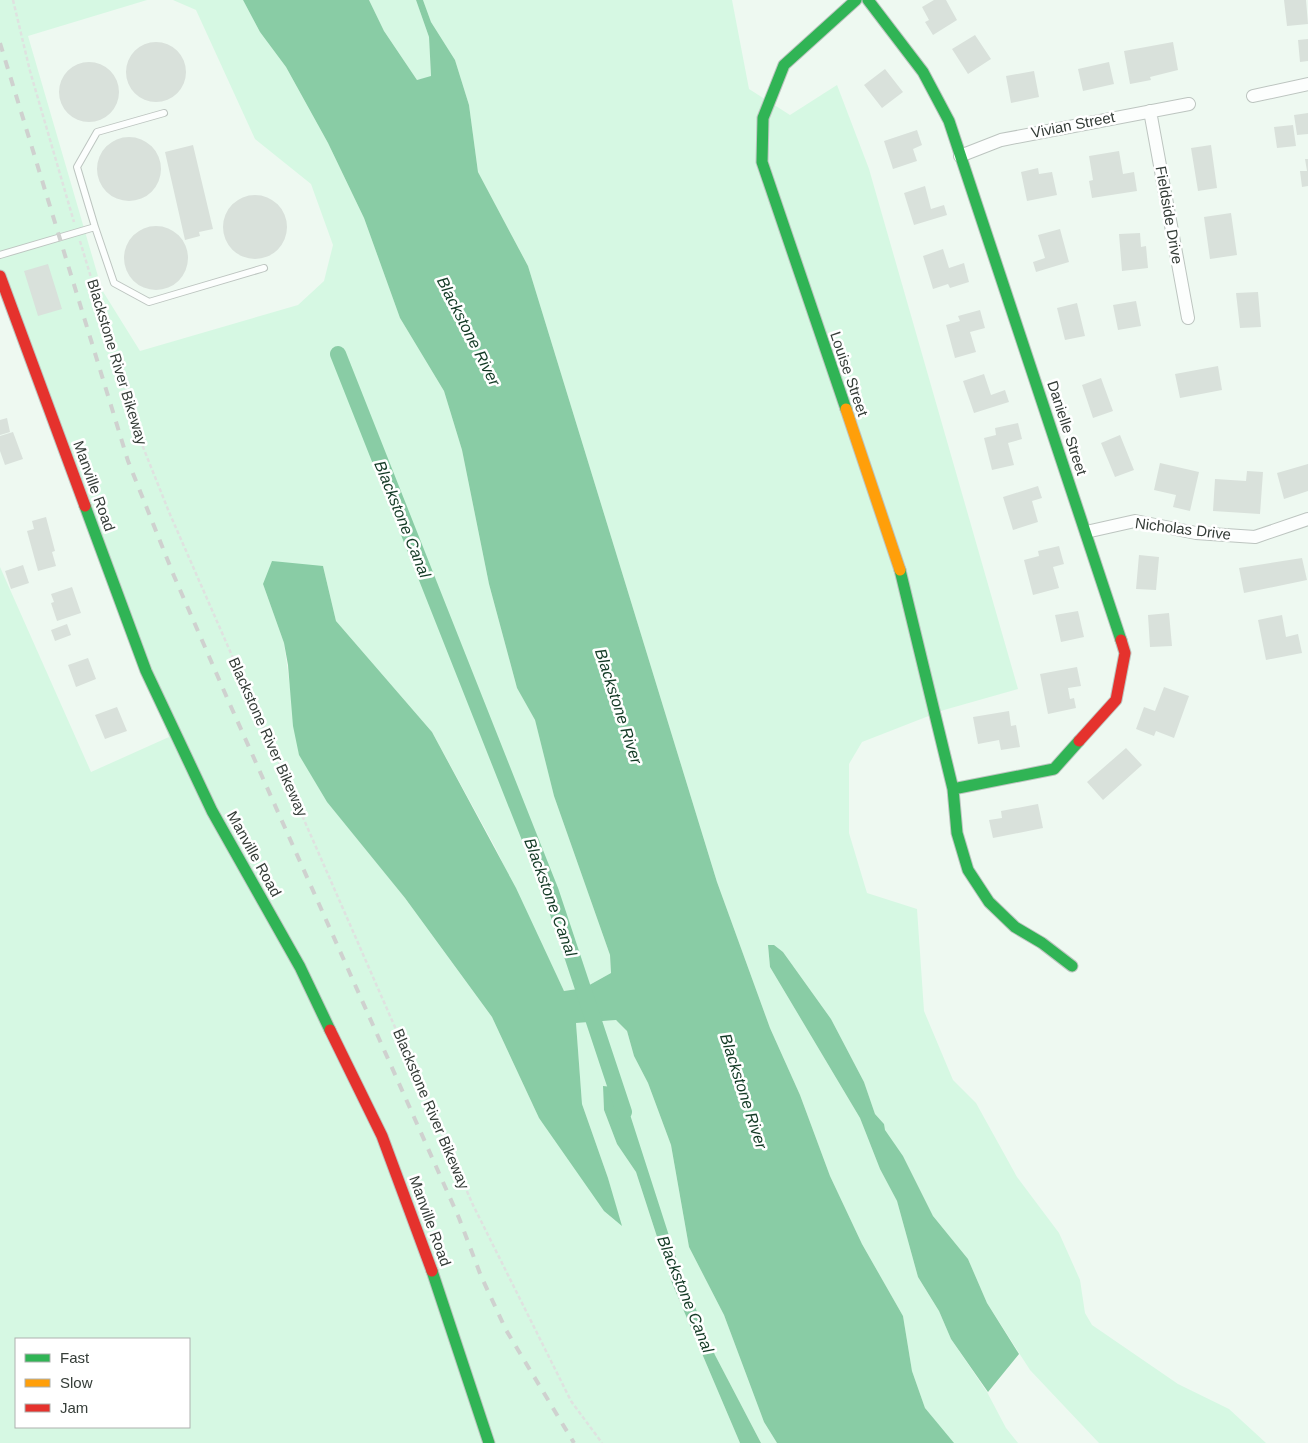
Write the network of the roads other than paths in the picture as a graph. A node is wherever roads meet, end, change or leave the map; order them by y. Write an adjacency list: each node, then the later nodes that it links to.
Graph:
1 (856, 0): 16 (street, Louise Street)
2 (868, 0): 8 (street, Danielle Street)
3 (1308, 84): 4 (street)
4 (1253, 96)
5 (1189, 104): 6 (street, Vivian Street)
6 (1150, 111): 8 (street, Vivian Street); 13 (street, Fieldside Drive)
7 (164, 113): 9 (lane)
8 (960, 156): 15 (street, Danielle Street)
9 (95, 227): 10 (lane); 11 (lane)
10 (0, 255)
11 (264, 268)
12 (0, 276): 18 (street, Manville Road)
13 (1188, 318)
14 (1308, 519): 15 (street, Nicholas Drive)
15 (1086, 532): 16 (street, Danielle Street)
16 (953, 789): 17 (street, Louise Street)
17 (1072, 966)
18 (489, 1443)

